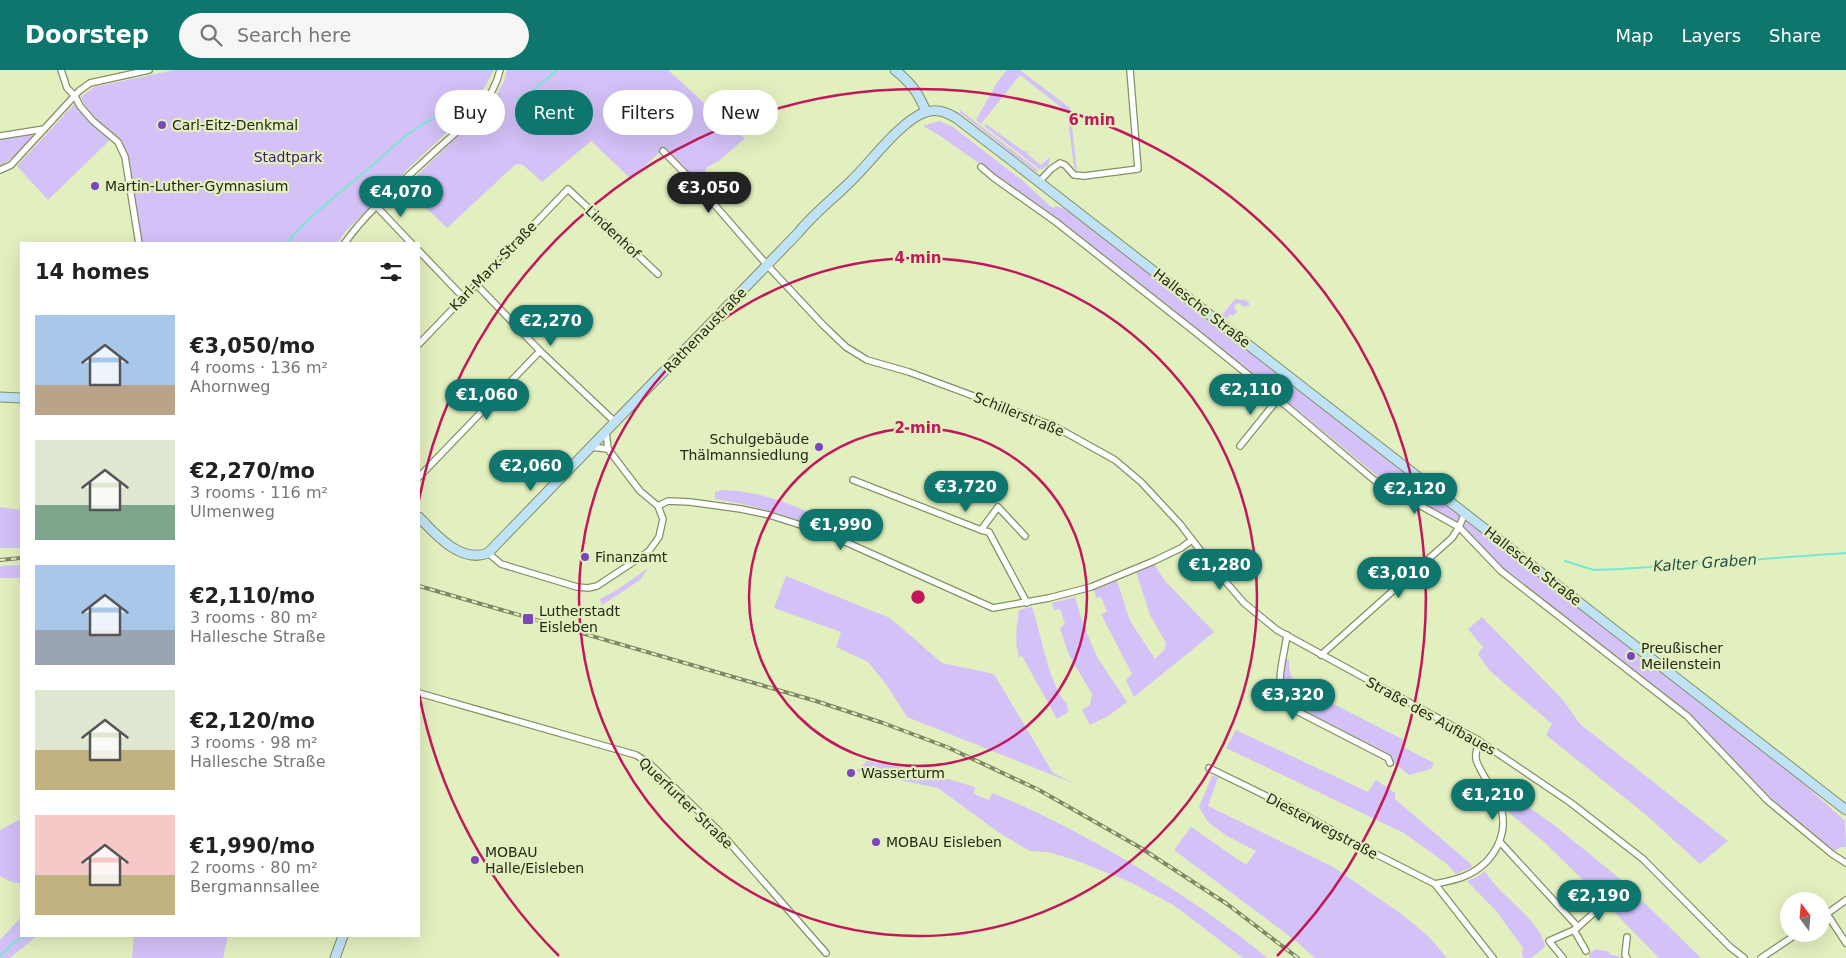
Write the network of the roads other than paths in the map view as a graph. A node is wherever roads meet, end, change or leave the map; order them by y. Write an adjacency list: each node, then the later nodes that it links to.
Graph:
1 (61, 70): 6 (street)
2 (149, 70): 6 (street)
3 (500, 70): 15 (street)
4 (895, 70): 7 (main road)
5 (1130, 70): 13 (street)
6 (75, 96): 8 (street); 16 (street)
7 (926, 112): 13 (main road, Hallesche Straße); 20 (main road, Rathenaustraße)
8 (44, 128): 9 (street); 12 (street)
9 (0, 136)
10 (663, 151): 20 (street, Schillerstraße)
11 (981, 167): 28 (street, Hallesche Straße)
12 (0, 170)
13 (1039, 182): 37 (main road, Hallesche Straße)
14 (568, 189): 21 (street, Lindenhof); 22 (street, Karl-Marx-Straße)
15 (376, 206): 17 (street); 18 (street)
16 (139, 242)
17 (345, 242)
18 (410, 242)
19 (420, 252): 23 (street)
20 (768, 265): 29 (main road, Rathenaustraße); 42 (street, Schillerstraße)
21 (658, 274)
22 (476, 284): 23 (street, Karl-Marx-Straße); 25 (street)
23 (463, 298): 24 (street, Karl-Marx-Straße)
24 (420, 343)
25 (540, 351): 29 (street); 34 (street)
26 (0, 397): 27 (main road)
27 (20, 398)
28 (1278, 399): 31 (street); 39 (street, Hallesche Straße)
29 (615, 422): 30 (main road, Rathenaustraße)
30 (606, 431): 32 (main road, Rathenaustraße); 33 (street)
31 (1240, 446)
32 (590, 447): 33 (street); 43 (main road, Rathenaustraße)
33 (608, 449): 36 (street)
34 (420, 476)
35 (853, 480): 40 (street)
36 (658, 506): 43 (street); 44 (street)
37 (1465, 513): 39 (street); 52 (main road, Hallesche Straße)
38 (420, 518): 43 (main road)
39 (1459, 528): 47 (street); 54 (street, Hallesche Straße)
40 (980, 530): 41 (street); 44 (street)
41 (1025, 536)
42 (1192, 540): 44 (street); 45 (street, Schillerstraße)
43 (488, 553)
44 (1027, 603)
45 (1268, 622): 46 (street, Straße des Aufbaues)
46 (1287, 635): 47 (street, Straße des Aufbaues); 50 (street)
47 (1321, 655): 49 (street, Straße des Aufbaues)
48 (420, 693): 66 (street, Querfurter Straße)
49 (1478, 740): 53 (street); 71 (street, Straße des Aufbaues)
50 (1390, 763)
51 (1209, 768): 55 (street, Diesterwegstraße)
52 (1846, 810)
53 (1500, 842): 55 (street); 60 (street)
54 (1846, 863)
55 (1435, 884): 68 (street, Diesterwegstraße)
56 (1846, 900): 58 (street)
57 (1600, 902): 60 (street)
58 (1830, 912)
59 (1830, 923): 64 (street)
60 (1576, 928): 65 (street); 69 (street)
61 (343, 937): 67 (main road)
62 (1626, 938): 70 (street)
63 (1785, 942): 72 (street)
64 (1846, 943)
65 (1586, 951)
66 (826, 953)
67 (335, 958)
68 (1493, 958)
69 (1563, 958)
70 (1627, 958)
71 (1744, 958)
72 (1761, 958)

